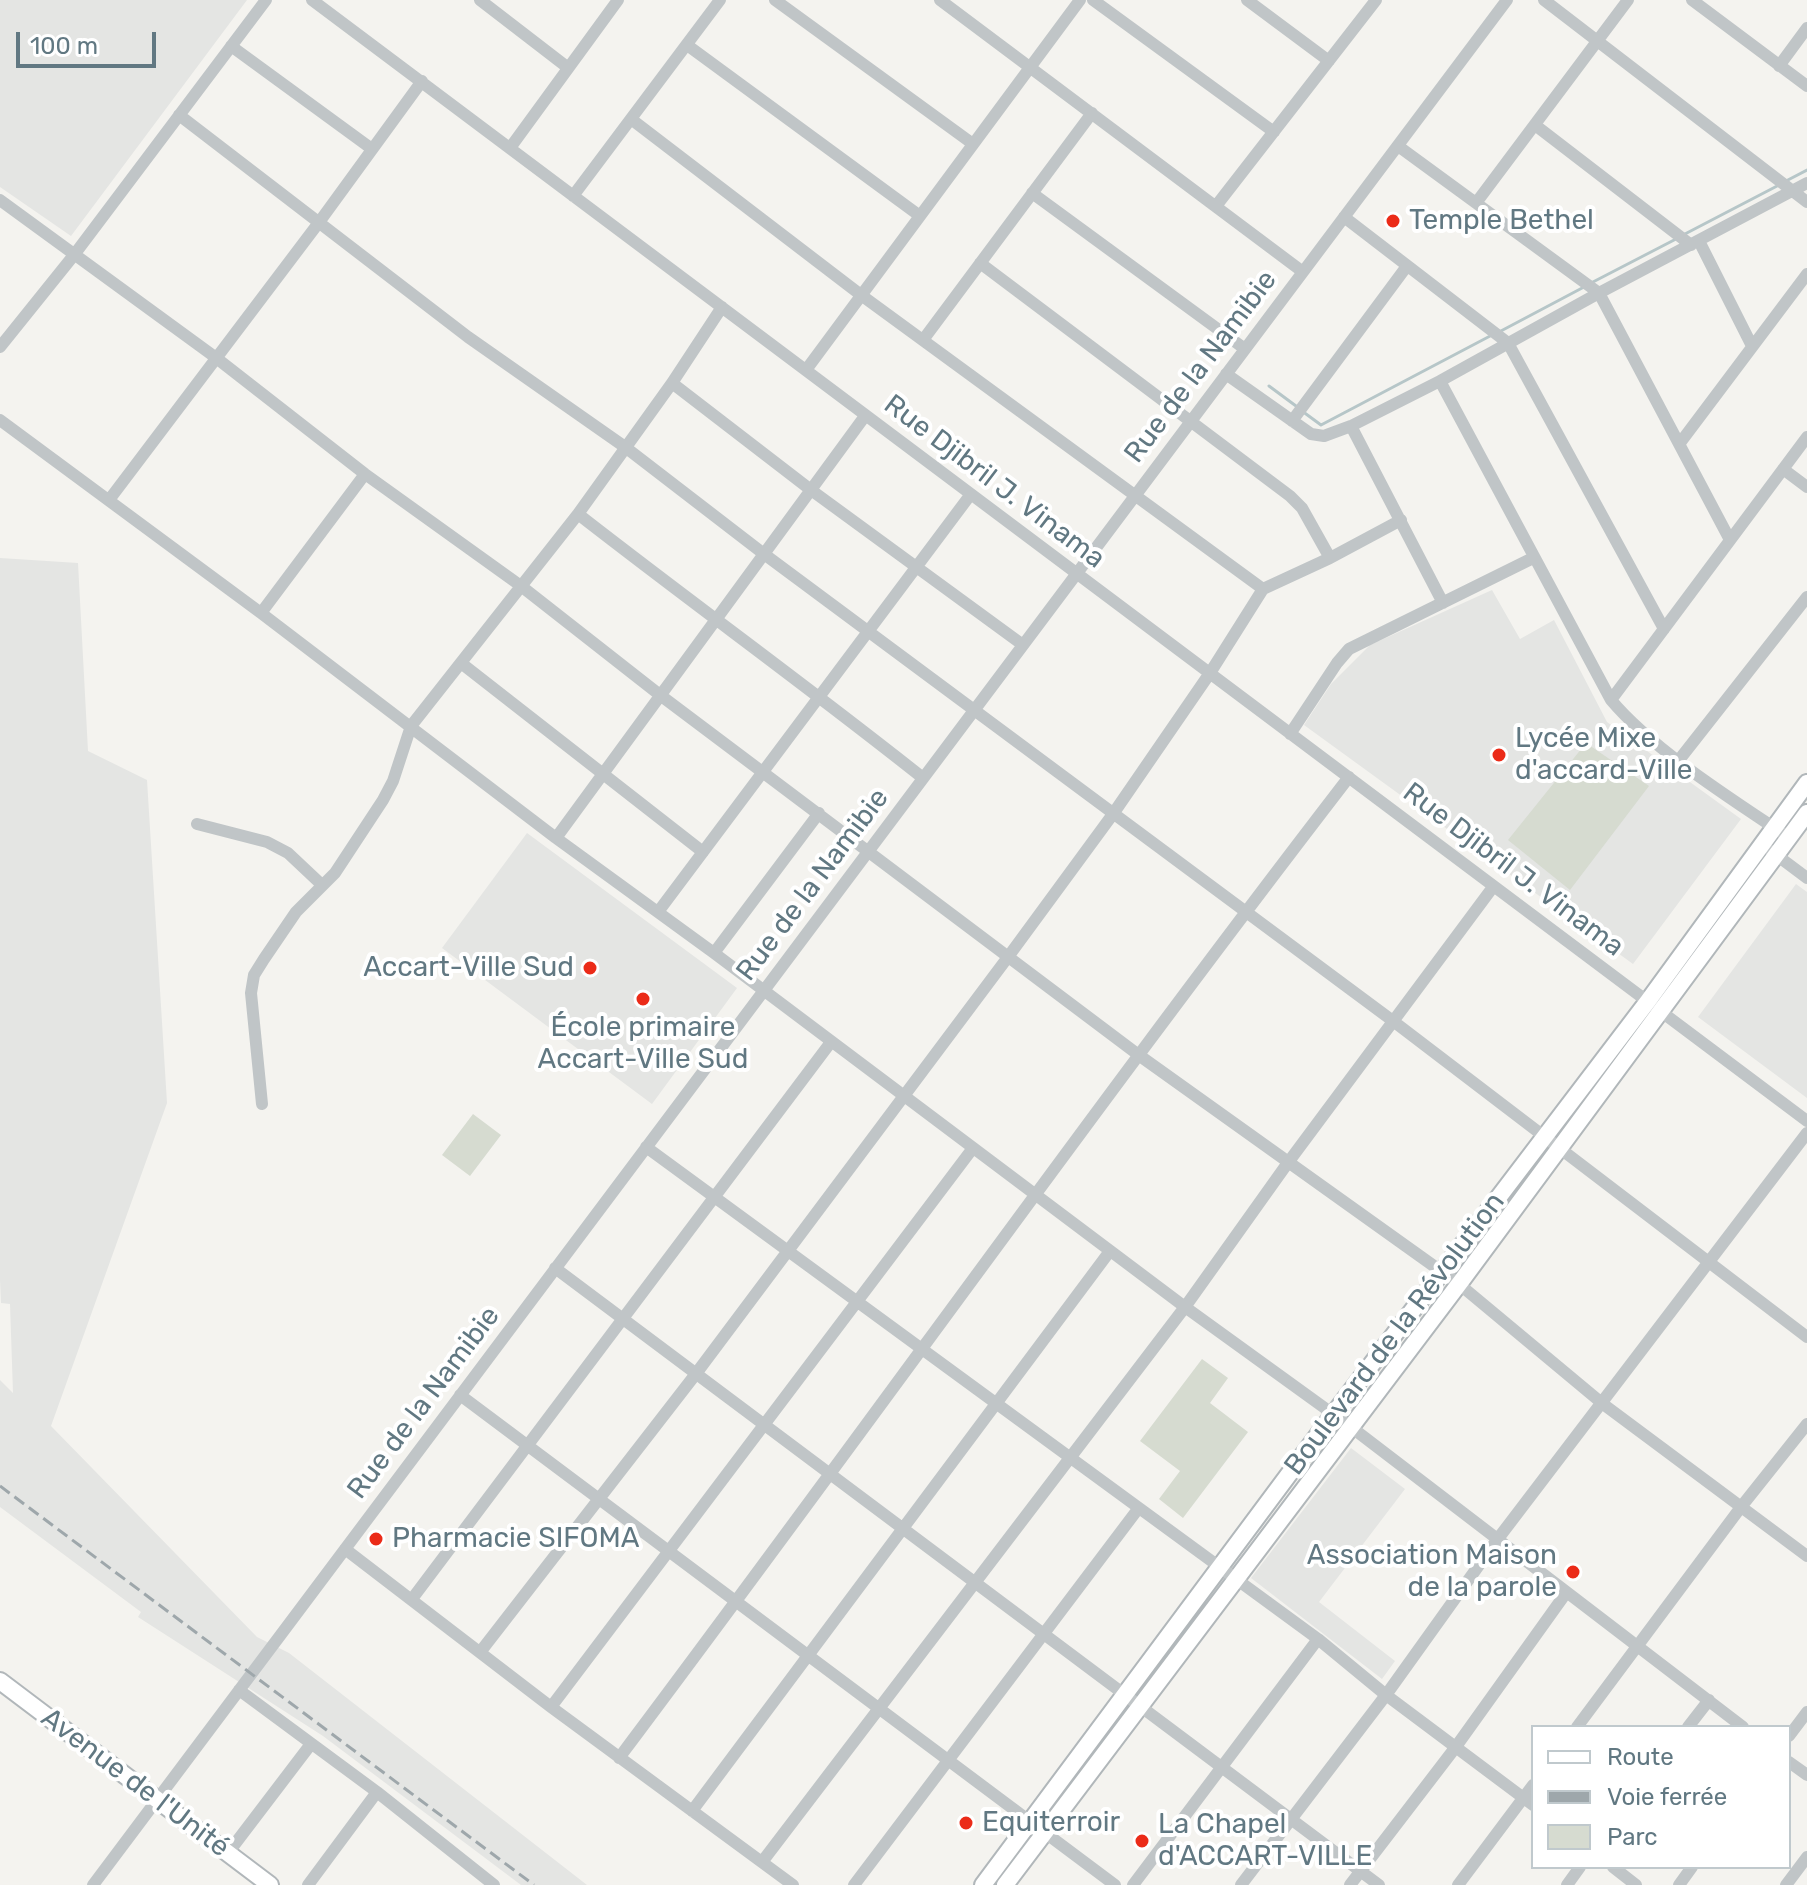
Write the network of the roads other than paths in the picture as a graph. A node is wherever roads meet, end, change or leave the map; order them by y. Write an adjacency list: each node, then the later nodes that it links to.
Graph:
1 (266, 0): 20 (street)
2 (312, 0): 25 (street, Rue Djibril J. Vinama)
3 (480, 0): 23 (street)
4 (618, 0): 23 (street)
5 (720, 0): 19 (street)
6 (775, 0): 32 (street)
7 (940, 0): 16 (street)
8 (1080, 0): 24 (street)
9 (1093, 0): 31 (street)
10 (1247, 0): 21 (street)
11 (1376, 0): 21 (street)
12 (1507, 0): 33 (street, Rue de la Namibie)
13 (1544, 0): 18 (street)
14 (1628, 0): 18 (street)
15 (1692, 0): 22 (street)
16 (956, 4): 24 (street)
17 (1807, 28): 22 (street)
18 (1597, 41): 30 (street); 37 (street)
19 (687, 45): 29 (street); 44 (street)
20 (231, 46): 28 (street); 35 (street)
21 (1329, 61): 31 (street)
22 (1779, 66): 26 (street)
23 (567, 67): 34 (street)
24 (1030, 67): 27 (street); 32 (street)
25 (422, 81): 34 (street, Rue Djibril J. Vinama); 35 (street)
26 (1807, 86)
27 (1092, 113): 38 (street); 43 (street)
28 (179, 115): 46 (street); 48 (street)
29 (631, 119): 39 (street); 54 (street)
30 (1535, 125): 42 (street); 47 (street)
31 (1274, 132): 43 (street)
32 (973, 144): 44 (street)
33 (1398, 146): 42 (street); 45 (street, Rue de la Namibie)
34 (510, 148): 39 (street, Rue Djibril J. Vinama)
35 (372, 149): 46 (street)
36 (1807, 183): 37 (street)
37 (1793, 191): 41 (street); 47 (street)
38 (1032, 193): 49 (street); 60 (street)
39 (573, 196): 55 (street, Rue Djibril J. Vinama)
40 (0, 200): 48 (street)
41 (1807, 202)
42 (1476, 203): 53 (street)
43 (1216, 206): 51 (street)
44 (920, 216): 54 (street)
45 (1344, 217): 50 (street); 51 (street, Rue de la Namibie)
46 (320, 221): 61 (street); 73 (street)
47 (1695, 243): 53 (street); 58 (street)
48 (74, 255): 59 (street); 61 (street)
49 (980, 263): 56 (street); 69 (street)
50 (1407, 266): 57 (street); 68 (street)
51 (1303, 272): 60 (street, Rue de la Namibie)
52 (1807, 274): 58 (street)
53 (1599, 293): 57 (street); 72 (street)
54 (861, 295): 56 (street); 62 (street)
55 (722, 307): 62 (street, Rue Djibril J. Vinama); 65 (street)
56 (923, 340): 79 (street)
57 (1508, 343): 64 (street); 95 (street)
58 (1752, 346): 72 (street)
59 (0, 347)
60 (1245, 349): 63 (street, Rue de la Namibie)
61 (215, 357): 75 (street); 80 (street)
62 (806, 370): 66 (street, Rue Djibril J. Vinama)
63 (1226, 374): 68 (street); 69 (street, Rue de la Namibie)
64 (1440, 381): 70 (street); 86 (street)
65 (672, 383): 73 (street); 77 (street)
66 (865, 416): 77 (street); 78 (street, Rue Djibril J. Vinama)
67 (0, 420): 80 (street)
68 (1292, 421): 70 (street)
69 (1190, 423): 79 (street, Rue de la Namibie); 85 (street)
70 (1351, 426): 82 (street)
71 (1807, 437): 74 (street)
72 (1680, 443): 83 (street)
73 (625, 447): 81 (street); 84 (street)
74 (1783, 469): 76 (street); 83 (street)
75 (365, 474): 89 (street); 93 (street)
76 (1807, 487)
77 (811, 490): 84 (street); 87 (street)
78 (971, 494): 87 (street); 88 (street, Rue Djibril J. Vinama)
79 (1134, 495): 88 (street, Rue de la Namibie); 90 (street)
80 (109, 500): 93 (street)
81 (578, 514): 89 (street); 94 (street)
82 (1401, 520): 85 (street); 92 (street)
83 (1730, 540): 95 (street)
84 (764, 554): 94 (street); 96 (street)
85 (1330, 558): 90 (street)
86 (1533, 558): 92 (street); 102 (street)
87 (916, 568): 96 (street); 97 (street)
88 (1077, 573): 97 (street, Rue de la Namibie); 99 (street, Rue Djibril J. Vinama)
89 (521, 586): 98 (street); 100 (street)
90 (1263, 589): 99 (street)
91 (1807, 597): 106 (street)
92 (1443, 603): 105 (street)
93 (261, 613): 104 (street)
94 (715, 621): 100 (street); 101 (street)
95 (1664, 629): 102 (street)
96 (869, 631): 101 (street); 103 (street)
97 (1023, 645): 103 (street, Rue de la Namibie)
98 (461, 663): 104 (street); 108 (street)
99 (1210, 673): 105 (street, Rue Djibril J. Vinama); 114 (street)
100 (660, 695): 107 (street); 108 (street)
101 (820, 696): 107 (street); 110 (street)
102 (1611, 700): 106 (street)
103 (974, 710): 110 (street, Rue de la Namibie); 114 (street)
104 (411, 726): 117 (street); 122 (street)
105 (1290, 734): 109 (street, Rue Djibril J. Vinama)
106 (1679, 760): 116 (street)
107 (763, 772): 112 (street); 119 (street)
108 (602, 774): 117 (street); 119 (street)
109 (1349, 777): 123 (street, Rue Djibril J. Vinama); 125 (street)
110 (923, 778): 120 (street, Rue de la Namibie)
111 (1807, 783): 116 (main road, Boulevard de la Révolution)
112 (819, 813): 120 (street); 126 (street)
113 (1807, 813): 116 (main road, Boulevard de la Révolution)
114 (1113, 814): 125 (street); 127 (street)
115 (197, 824): 122 (street)
116 (1781, 832): 118 (main road, Boulevard de la Révolution)
117 (556, 838): 124 (street)
118 (1768, 849): 121 (street); 129 (main road, Boulevard de la Révolution)
119 (703, 852): 124 (street)
120 (868, 852): 127 (street); 128 (street, Rue de la Namibie)
121 (1807, 878)
122 (322, 885): 134 (street)
123 (1493, 887): 129 (street, Rue Djibril J. Vinama); 130 (street)
124 (658, 912): 126 (street)
125 (1244, 913): 130 (street); 132 (street)
126 (714, 953): 128 (street)
127 (1008, 957): 132 (street); 133 (street)
128 (763, 991): 131 (street); 138 (street, Rue de la Namibie)
129 (1654, 1005): 135 (street, Rue Djibril J. Vinama); 137 (main road, Boulevard de la Révolution); 140 (main road, Boulevard de la Révolution)
130 (1393, 1021): 137 (street); 141 (street)
131 (831, 1042): 133 (street); 143 (street)
132 (1140, 1056): 141 (street); 142 (street)
133 (903, 1096): 139 (street); 144 (street)
134 (262, 1104)
135 (1807, 1121)
136 (1807, 1133): 146 (street)
137 (1543, 1138): 140 (street); 148 (main road, Boulevard de la Révolution)
138 (646, 1147): 143 (street); 147 (street, Rue de la Namibie)
139 (973, 1148): 142 (street); 150 (street)
140 (1558, 1149): 146 (street); 149 (main road, Boulevard de la Révolution)
141 (1287, 1164): 148 (street); 151 (street)
142 (1035, 1195): 145 (street); 154 (street)
143 (715, 1196): 144 (street); 152 (street)
144 (787, 1249): 150 (street); 155 (street)
145 (1110, 1251): 151 (street); 157 (street)
146 (1710, 1261): 153 (street); 158 (street)
147 (555, 1268): 152 (street); 156 (street, Rue de la Namibie)
148 (1442, 1272): 149 (street); 159 (main road, Boulevard de la Révolution)
149 (1459, 1284): 158 (street); 162 (main road, Boulevard de la Révolution)
150 (857, 1302): 154 (street); 161 (street)
151 (1185, 1307): 159 (street); 164 (street)
152 (623, 1319): 155 (street); 163 (street)
153 (1807, 1337)
154 (920, 1348): 157 (street); 165 (street)
155 (695, 1375): 161 (street); 166 (street)
156 (460, 1395): 163 (street); 171 (street, Rue de la Namibie)
157 (996, 1403): 164 (street); 169 (street)
158 (1603, 1404): 167 (street); 170 (street)
159 (1333, 1415): 162 (street); 174 (main road, Boulevard de la Révolution)
160 (1807, 1424): 167 (street)
161 (764, 1425): 165 (street); 172 (street)
162 (1351, 1427): 170 (street); 175 (main road, Boulevard de la Révolution)
163 (527, 1446): 166 (street); 178 (street)
164 (1071, 1458): 168 (street); 176 (street)
165 (831, 1473): 169 (street); 179 (street)
166 (598, 1501): 172 (street); 183 (street)
167 (1741, 1507): 173 (street); 182 (street)
168 (1138, 1509): 174 (street); 180 (street)
169 (904, 1527): 176 (street); 184 (street)
170 (1497, 1540): 177 (street); 188 (street)
171 (345, 1549): 178 (street); 186 (street, Rue de la Namibie)
172 (668, 1552): 179 (street); 191 (street)
173 (1807, 1556)
174 (1221, 1569): 175 (street); 187 (main road, Boulevard de la Révolution)
175 (1237, 1579): 181 (street); 190 (main road, Boulevard de la Révolution)
176 (976, 1581): 180 (street); 192 (street)
177 (1566, 1593): 182 (street); 199 (street)
178 (412, 1599): 183 (street)
179 (736, 1602): 184 (street); 200 (street)
180 (1043, 1632): 187 (street); 201 (street)
181 (1318, 1639): 188 (street); 202 (street)
182 (1640, 1646): 189 (street); 194 (street)
183 (481, 1651): 191 (street)
184 (808, 1655): 192 (street); 206 (street)
185 (0, 1681): 204 (main road, Avenue de l'Unité)
186 (239, 1690): 198 (street); 204 (street, Rue de la Namibie)
187 (1125, 1694): 190 (street); 208 (main road, Boulevard de la Révolution)
188 (1386, 1695): 199 (street); 207 (street)
189 (1709, 1700): 195 (street); 196 (street)
190 (1139, 1704): 202 (street); 209 (main road, Boulevard de la Révolution)
191 (551, 1707): 200 (street)
192 (880, 1708): 201 (street); 212 (street)
193 (1807, 1712): 197 (street)
194 (1579, 1725)
195 (1690, 1725)
196 (1740, 1725)
197 (1791, 1733)
198 (311, 1744): 203 (street); 210 (street)
199 (1455, 1748): 205 (street); 214 (street)
200 (619, 1758): 206 (street)
201 (947, 1761): 208 (street); 220 (street)
202 (1223, 1767): 207 (street); 224 (street)
203 (377, 1792): 217 (street); 218 (street)
204 (156, 1799): 210 (main road, Avenue de l'Unité); 215 (street, Rue de la Namibie)
205 (1528, 1801): 228 (street)
206 (692, 1811): 212 (street)
207 (1291, 1818): 214 (street); 225 (street)
208 (1029, 1822): 209 (street); 221 (main road, Boulevard de la Révolution)
209 (1045, 1834): 222 (main road, Boulevard de la Révolution); 223 (street)
210 (228, 1853): 216 (main road, Avenue de l'Unité)
211 (1807, 1857): 230 (street)
212 (762, 1862): 219 (street)
213 (1616, 1869): 229 (street)
214 (1361, 1871): 226 (street); 227 (street)
215 (93, 1885)
216 (270, 1885)
217 (308, 1885)
218 (494, 1885)
219 (793, 1885)
220 (854, 1885)
221 (983, 1885)
222 (1005, 1885)
223 (1115, 1885)
224 (1133, 1885)
225 (1241, 1885)
226 (1350, 1885)
227 (1379, 1885)
228 (1458, 1885)
229 (1636, 1885)
230 (1786, 1885)

